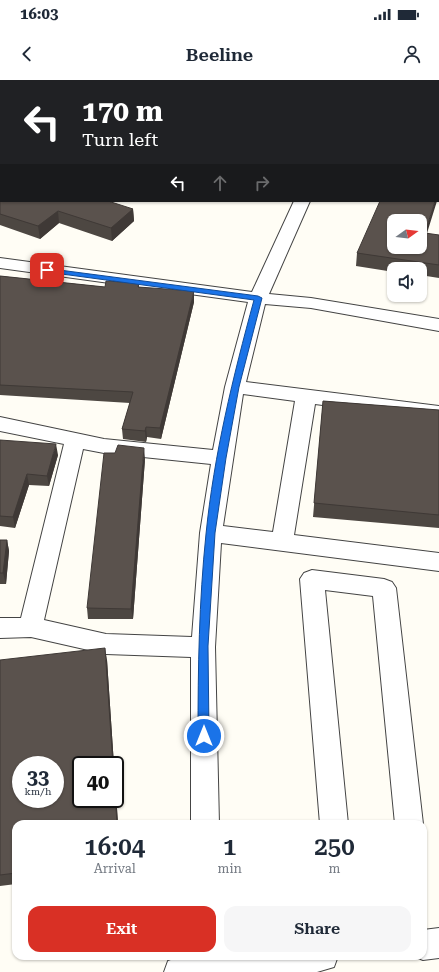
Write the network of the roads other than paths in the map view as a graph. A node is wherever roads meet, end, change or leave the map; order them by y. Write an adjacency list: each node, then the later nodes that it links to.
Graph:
1 (302, 202): 3 (street)
2 (0, 263): 3 (street)
3 (258, 298): 4 (street); 5 (street)
4 (439, 325)
5 (235, 387): 6 (street); 10 (street)
6 (306, 396): 7 (street); 12 (street)
7 (439, 413)
8 (0, 424): 9 (street)
9 (75, 441): 10 (street); 14 (street)
10 (222, 458): 11 (street)
11 (211, 533): 12 (street); 16 (street)
12 (282, 542): 13 (street)
13 (439, 562)
14 (31, 627): 15 (street); 16 (street)
15 (0, 628)
16 (203, 646): 17 (street)
17 (205, 820)
18 (334, 820): 19 (street)
19 (409, 820)
20 (439, 943): 21 (street)
21 (427, 944)
22 (279, 960): 23 (street)
23 (214, 966): 24 (street)
24 (179, 972)

